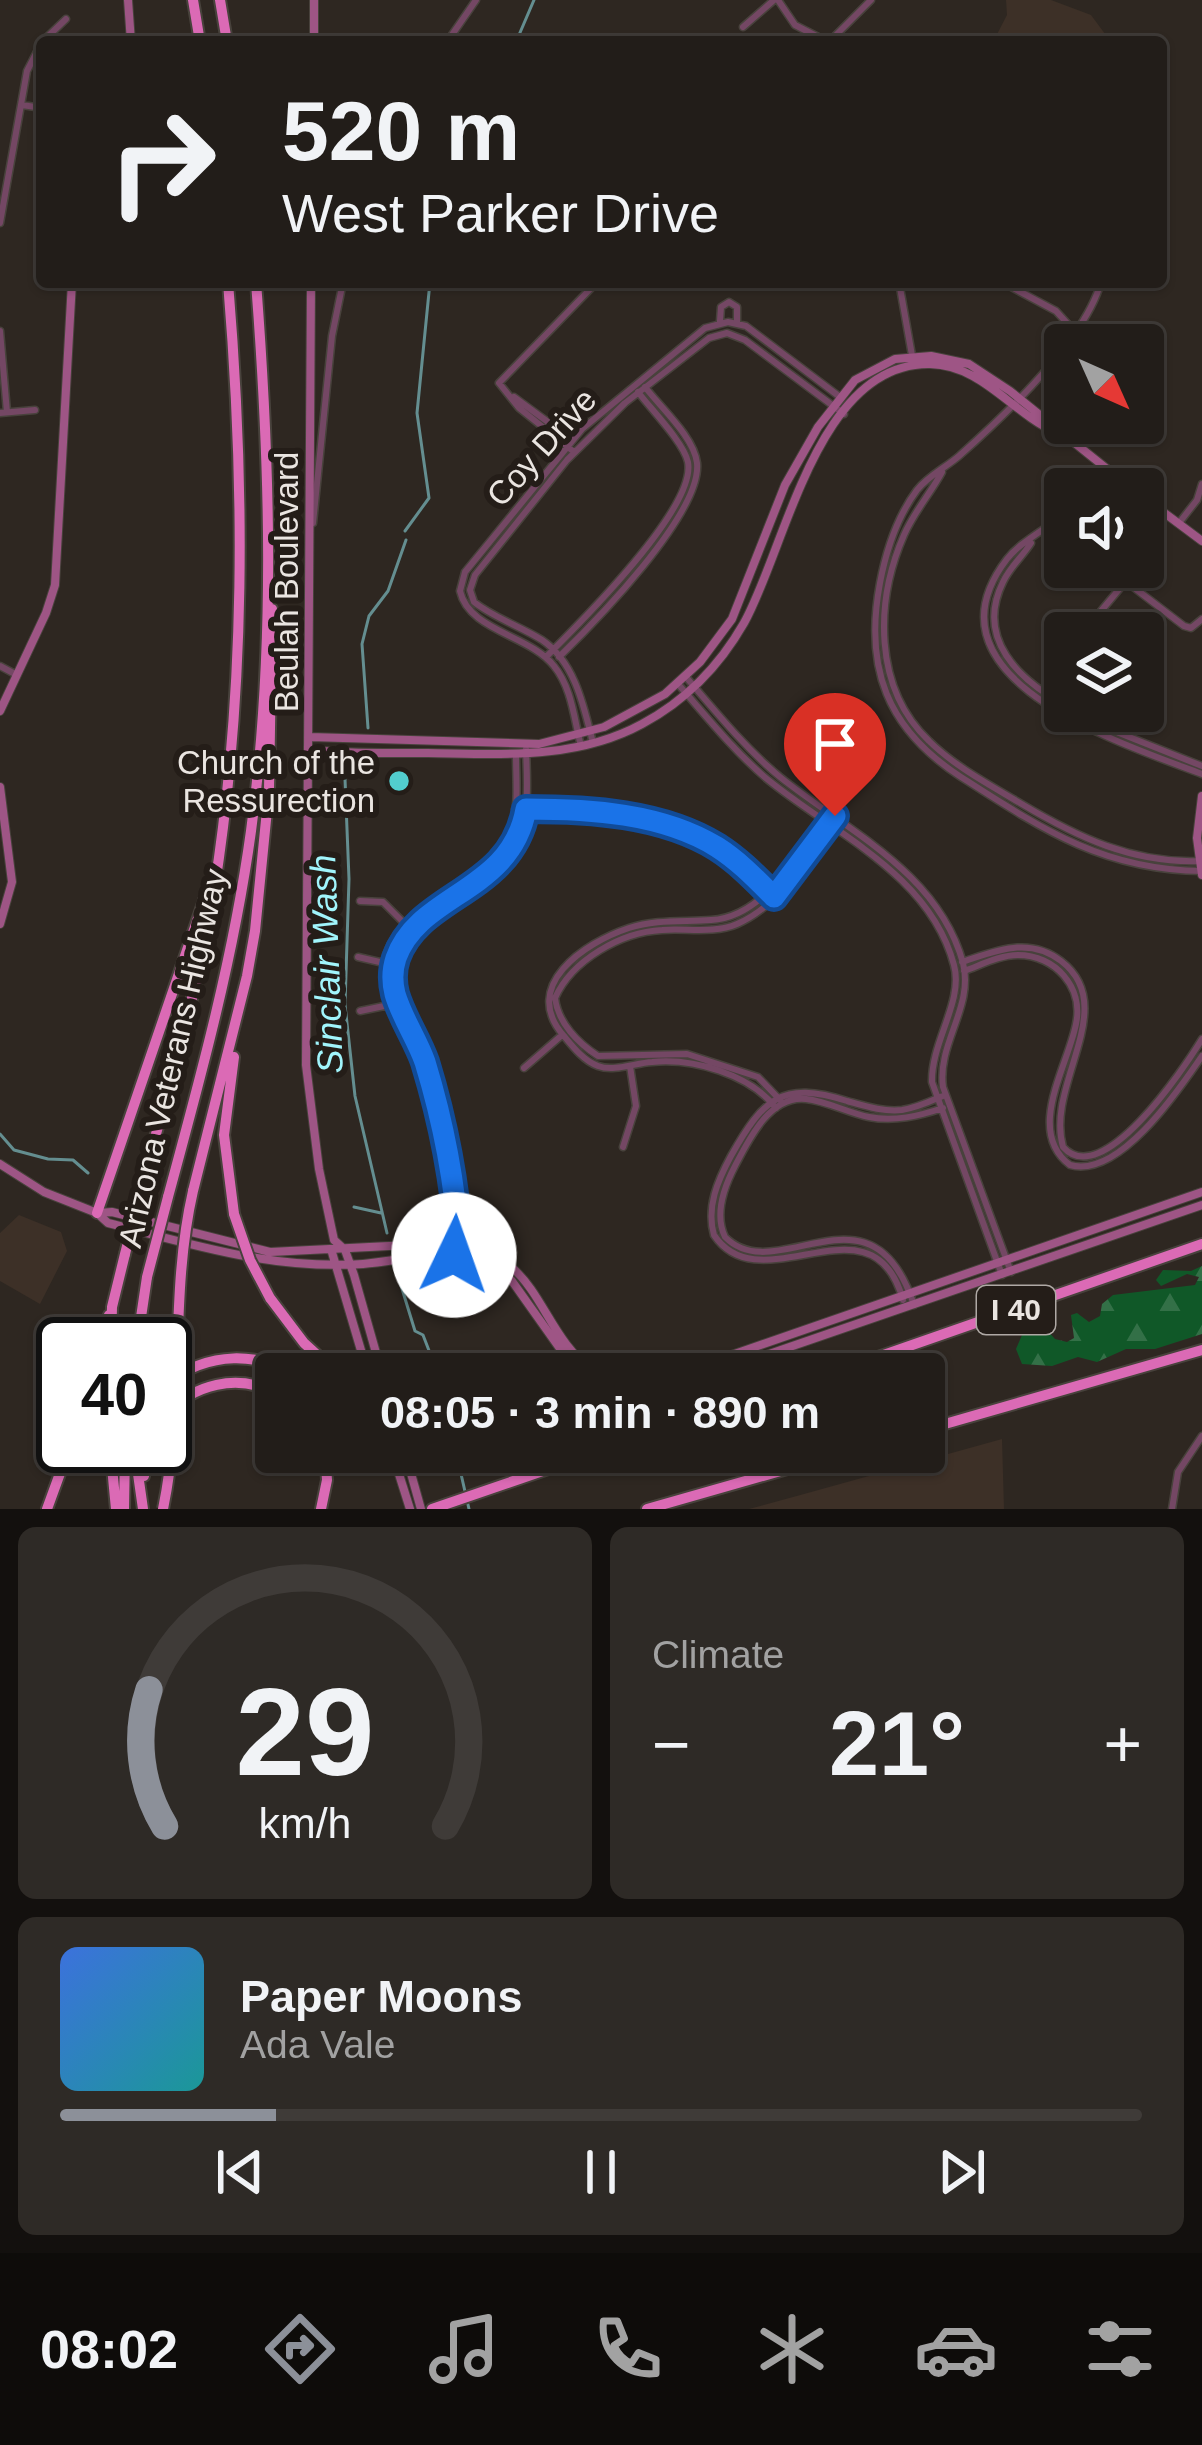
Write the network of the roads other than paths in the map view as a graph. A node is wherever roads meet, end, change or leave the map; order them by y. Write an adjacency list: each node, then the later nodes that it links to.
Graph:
1 (128, 0): 11 (street)
2 (193, 0): 12 (highway)
3 (220, 0): 13 (highway)
4 (314, 0): 14 (street)
5 (476, 0): 15 (street)
6 (776, 0): 9 (street); 16 (street)
7 (872, 0): 17 (street)
8 (66, 19): 10 (street)
9 (743, 27)
10 (48, 36)
11 (131, 36)
12 (199, 36)
13 (225, 36)
14 (314, 36)
15 (451, 36)
16 (816, 36)
17 (834, 36)
18 (36, 53): 19 (street)
19 (21, 104): 20 (street); 21 (street)
20 (36, 107)
21 (4, 180): 22 (street)
22 (0, 223)
23 (72, 288): 65 (street)
24 (229, 288): 85 (highway, Arizona Veterans Highway)
25 (256, 288): 58 (highway, Arizona Veterans Highway)
26 (311, 288): 55 (street, Beulah Boulevard)
27 (343, 288): 55 (street)
28 (590, 288): 45 (street)
29 (900, 288): 37 (street)
30 (1015, 288): 34 (street)
31 (1098, 288): 35 (street)
32 (720, 322): 33 (street); 33 (street); 39 (street, Coy Drive)
33 (737, 323): 40 (street, Coy Drive)
34 (1071, 324)
35 (1078, 324)
36 (0, 331): 44 (street)
37 (912, 361): 40 (street); 41 (street); 43 (street)
38 (1044, 370): 41 (street)
39 (639, 386): 40 (street, Coy Drive); 45 (street, Coy Drive); 46 (street, Coy Drive); 62 (street)
40 (837, 401): 43 (street, Coy Drive); 68 (street)
41 (1018, 404): 47 (street); 48 (street)
42 (35, 410): 44 (street)
43 (847, 410): 69 (street)
44 (4, 413)
45 (569, 443): 46 (street); 59 (street, Coy Drive)
46 (577, 449): 59 (street, Coy Drive)
47 (1104, 468)
48 (944, 469): 66 (street); 67 (street)
49 (1202, 484): 51 (street)
50 (1164, 512): 51 (street)
51 (1179, 523): 54 (street)
52 (1044, 531): 53 (street)
53 (1033, 540): 70 (street); 80 (street)
54 (1202, 541)
55 (309, 550): 75 (street, Beulah Boulevard)
56 (1120, 588): 60 (street)
57 (1135, 588): 61 (street)
58 (270, 590): 97 (highway); 126 (highway, Arizona Veterans Highway, bridge)
59 (467, 599): 62 (street); 63 (street)
60 (1101, 611)
61 (1202, 620)
62 (557, 653): 63 (street); 72 (street)
63 (549, 660): 74 (street)
64 (0, 666): 65 (street)
65 (15, 674): 71 (street)
66 (891, 677): 67 (street); 86 (street)
67 (881, 680): 86 (street)
68 (682, 681): 69 (street); 72 (street)
69 (690, 690): 76 (street); 84 (street)
70 (1044, 692)
71 (0, 711)
72 (590, 731): 74 (street); 76 (street)
73 (1117, 732): 80 (street)
74 (578, 734): 77 (street); 78 (street)
75 (310, 737): 78 (street); 79 (street, Beulah Boulevard)
76 (593, 743): 77 (street)
77 (581, 746): 78 (street)
78 (521, 750): 79 (street); 83 (street)
79 (310, 751): 113 (street, Beulah Boulevard)
80 (1202, 770)
81 (0, 787): 89 (street)
82 (1202, 796): 86 (street)
83 (523, 803): 87 (street); 91 (street); 91 (street)
84 (829, 818): 87 (street); 94 (street)
85 (217, 866): 112 (highway); 123 (highway, Arizona Veterans Highway, bridge)
86 (1201, 868)
87 (774, 890): 98 (street)
88 (360, 901): 91 (street)
89 (3, 912): 90 (street)
90 (0, 924)
91 (409, 928): 93 (street); 115 (street)
92 (358, 957): 93 (street)
93 (384, 963): 95 (street)
94 (959, 968): 103 (street); 104 (street); 107 (street)
95 (388, 1004): 96 (street); 115 (street)
96 (360, 1011)
97 (237, 1020): 128 (highway, bridge); 155 (highway, bridge)
98 (565, 1032): 101 (street); 102 (street)
99 (1202, 1039): 107 (street)
100 (1202, 1056): 107 (street)
101 (630, 1060): 105 (street); 108 (street)
102 (524, 1068)
103 (945, 1095): 104 (street); 106 (street)
104 (936, 1099): 105 (street); 106 (street)
105 (777, 1102): 106 (street); 122 (street)
106 (944, 1108): 118 (street)
107 (1055, 1123)
108 (623, 1147)
109 (0, 1164): 112 (street)
110 (1202, 1192): 118 (street)
111 (1202, 1204): 121 (street)
112 (97, 1213): 117 (street); 119 (street)
113 (334, 1240): 116 (street); 117 (street)
114 (1202, 1244): 135 (highway, I 40)
115 (454, 1249): 116 (street); 120 (street); 131 (street); 132 (street)
116 (345, 1250): 117 (street); 120 (street)
117 (330, 1251): 119 (street)
118 (1003, 1262): 121 (street); 122 (street)
119 (328, 1264): 120 (street); 129 (street)
120 (350, 1264): 130 (street)
121 (1007, 1274): 122 (street)
122 (908, 1301): 133 (street); 134 (street)
123 (112, 1306): 124 (highway); 125 (highway, Arizona Veterans Highway)
124 (108, 1317)
125 (112, 1317)
126 (141, 1317)
127 (1202, 1350): 140 (highway)
128 (315, 1353)
129 (360, 1353)
130 (376, 1353)
131 (562, 1353)
132 (575, 1353)
133 (743, 1353)
134 (768, 1353)
135 (892, 1353)
136 (255, 1359): 137 (highway)
137 (192, 1367)
138 (255, 1384): 139 (highway)
139 (192, 1395)
140 (945, 1424)
141 (1202, 1436): 161 (street)
142 (60, 1473): 152 (highway)
143 (114, 1473): 153 (highway)
144 (126, 1473): 153 (highway)
145 (136, 1473): 154 (highway)
146 (144, 1473): 154 (highway)
147 (326, 1473): 156 (highway)
148 (399, 1473): 157 (street)
149 (411, 1473): 158 (street)
150 (537, 1473): 159 (highway)
151 (773, 1473): 160 (highway)
152 (46, 1509)
153 (120, 1509)
154 (145, 1509)
155 (163, 1509)
156 (321, 1509)
157 (410, 1509)
158 (421, 1509)
159 (432, 1509)
160 (647, 1509)
161 (1172, 1509)

